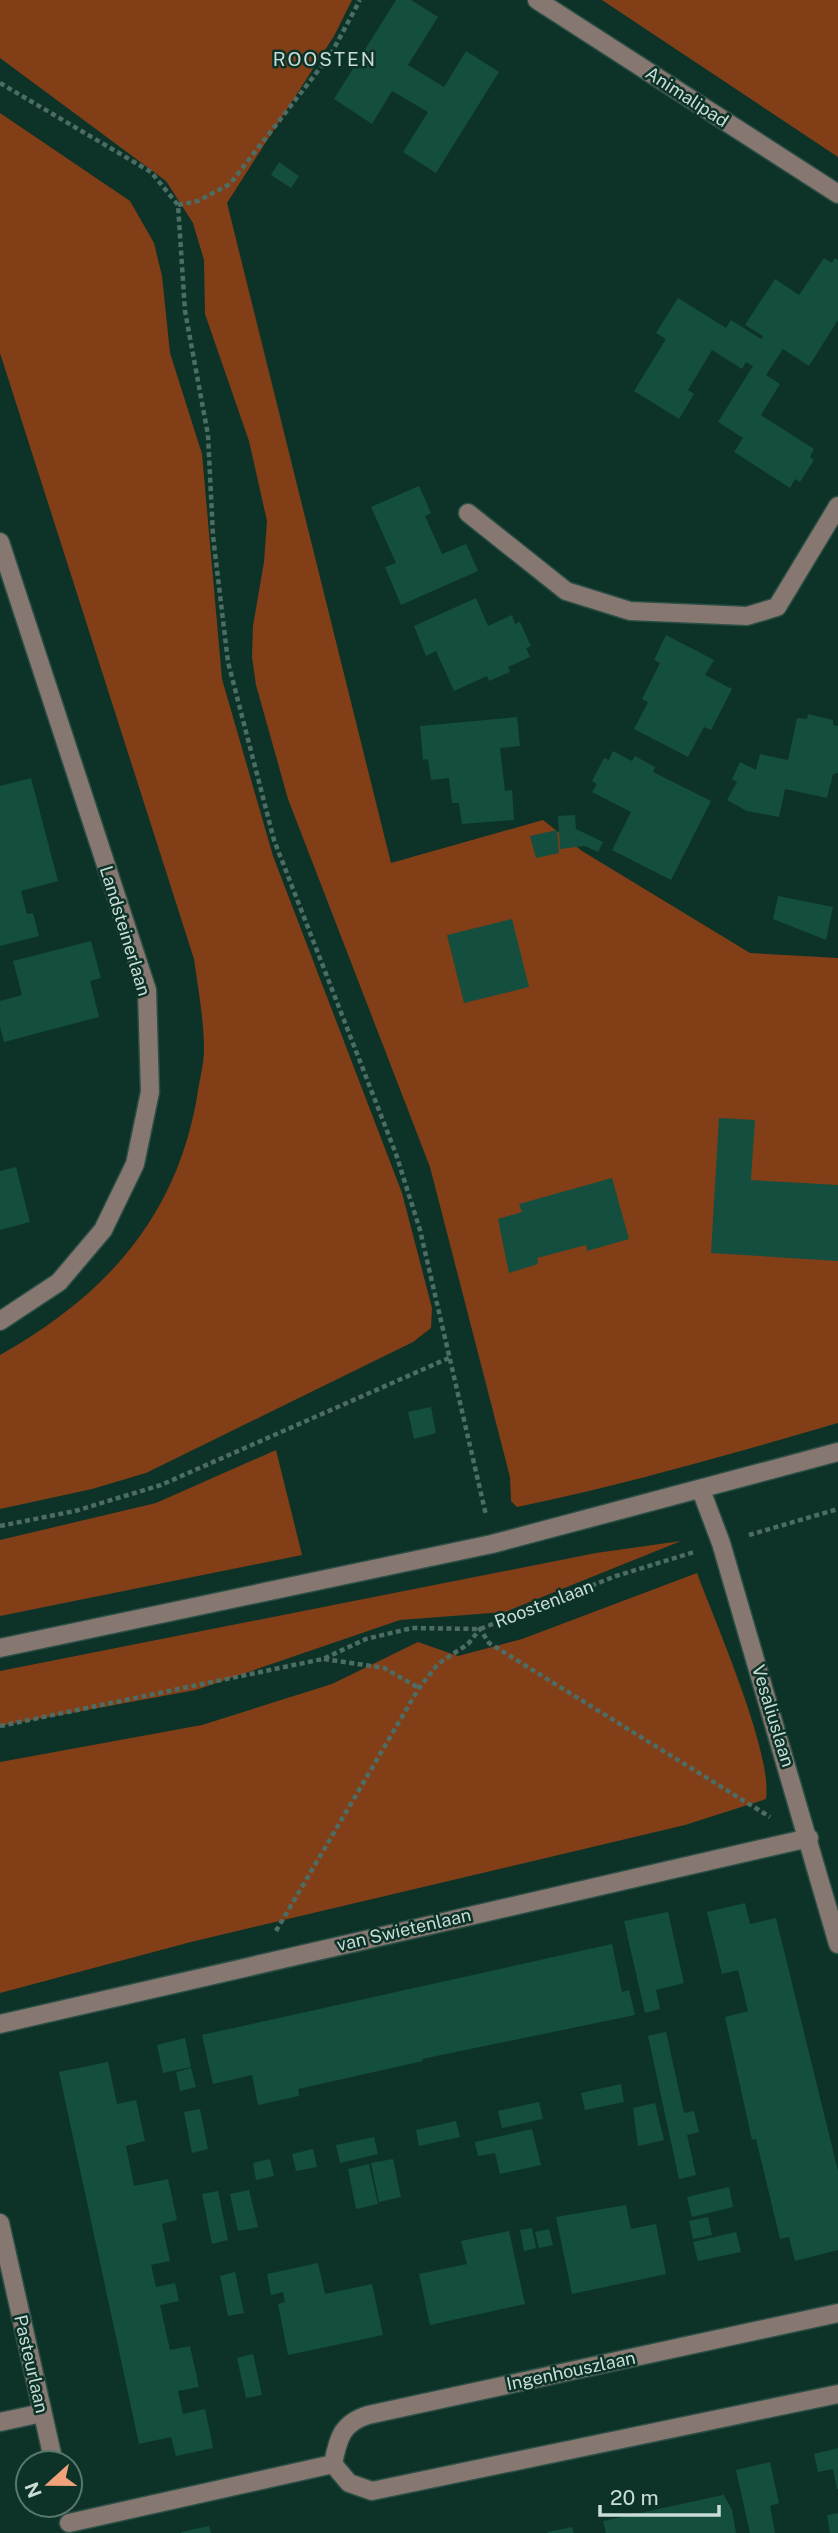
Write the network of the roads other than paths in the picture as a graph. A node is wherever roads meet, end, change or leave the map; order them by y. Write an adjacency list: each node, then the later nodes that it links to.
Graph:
1 (537, 0): 2 (street, Animalipad)
2 (838, 194)
3 (838, 506): 4 (street)
4 (468, 513)
5 (0, 542): 6 (street, Landsteinerlaan)
6 (0, 1321)
7 (838, 1452): 8 (street)
8 (701, 1490): 9 (street); 10 (street, Vesaliuslaan)
9 (0, 1648)
10 (809, 1838): 11 (street, Vesaliuslaan); 12 (street, van Swietenlaan)
11 (838, 1944)
12 (0, 2024)
13 (0, 2223): 16 (street, Pasteurlaan)
14 (838, 2313): 19 (street, Ingenhouszlaan)
15 (838, 2394): 19 (street)
16 (42, 2413): 17 (street); 18 (street, Pasteurlaan)
17 (0, 2422)
18 (51, 2449)
19 (333, 2464): 20 (street)
20 (68, 2520)

